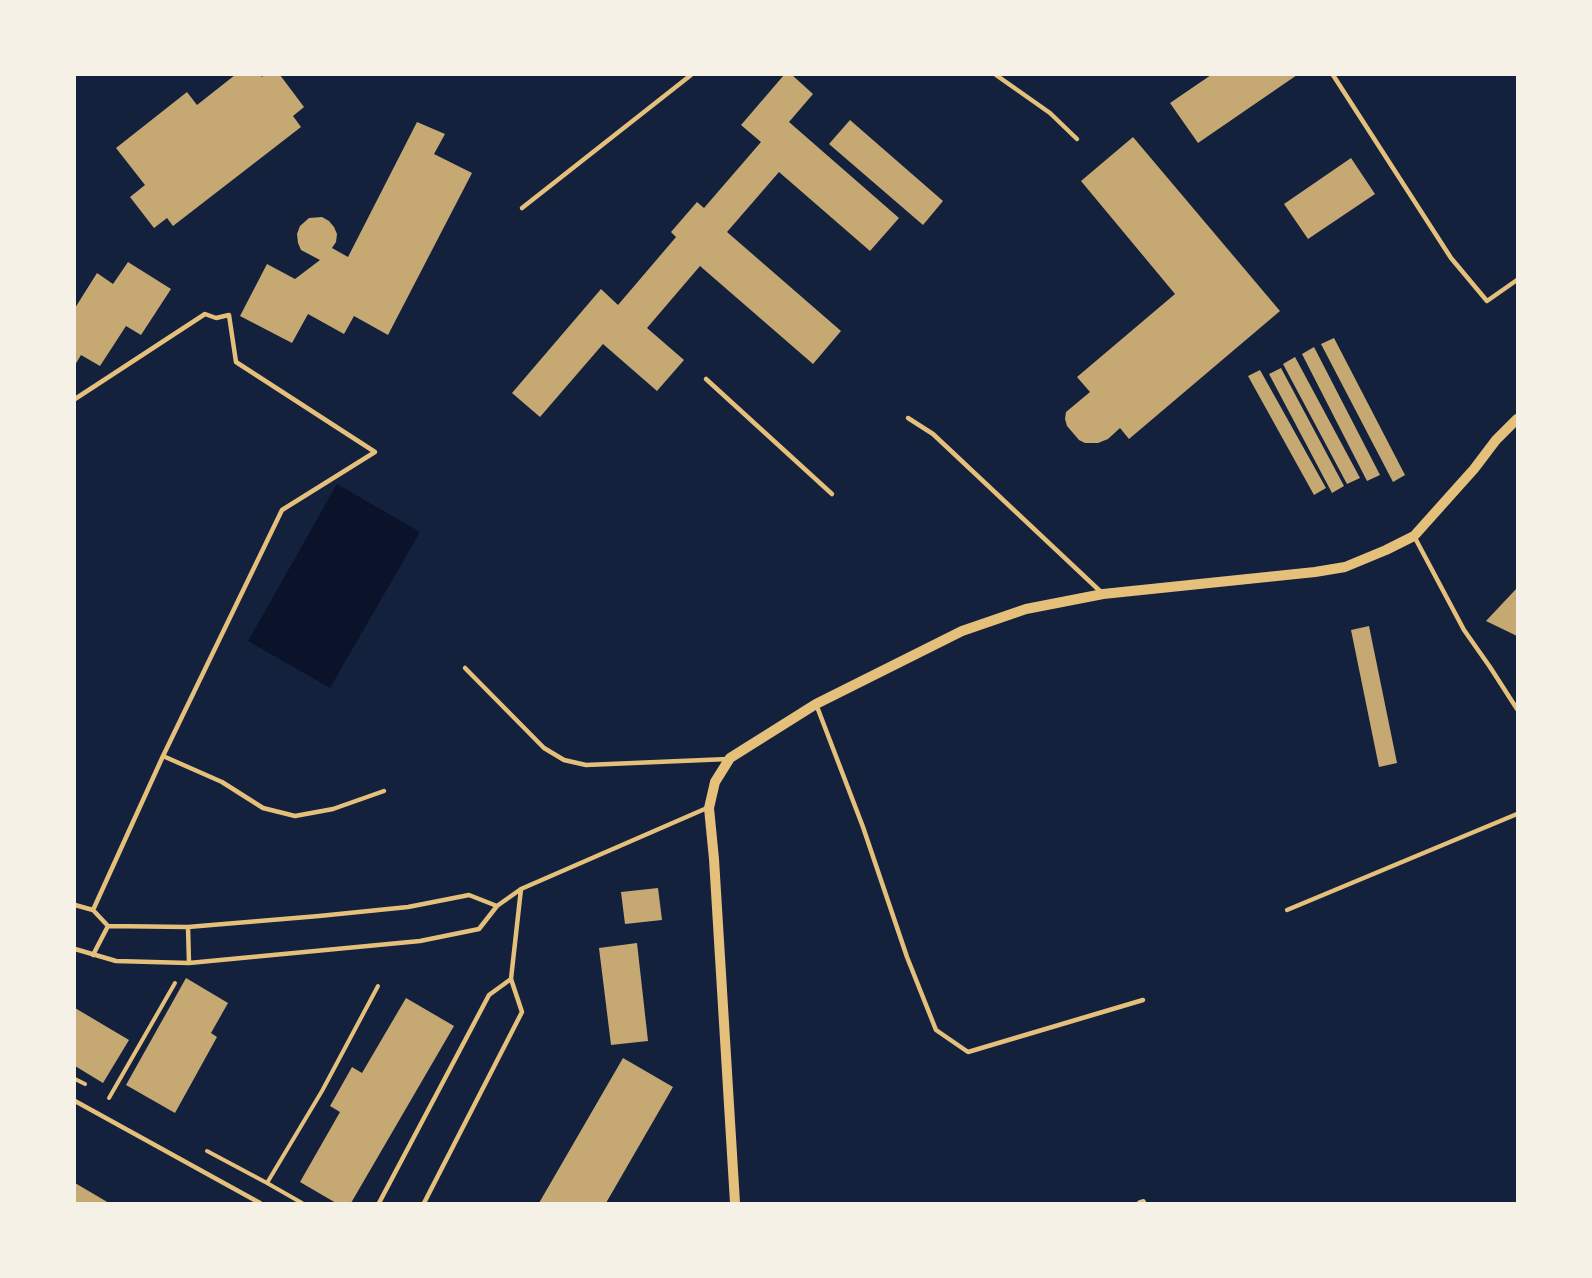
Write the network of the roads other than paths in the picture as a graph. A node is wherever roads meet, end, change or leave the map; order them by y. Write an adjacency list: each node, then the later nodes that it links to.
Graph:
1 (692, 75): 5 (lane)
2 (996, 75): 4 (lane)
3 (1334, 75): 6 (lane)
4 (1077, 139)
5 (522, 208)
6 (1517, 280)
7 (706, 379): 11 (lane)
8 (75, 399): 17 (lane)
9 (908, 418): 13 (lane)
10 (1517, 419): 12 (street)
11 (832, 494)
12 (1414, 536): 13 (street); 16 (lane)
13 (1103, 594): 15 (street)
14 (465, 668): 18 (lane)
15 (816, 705): 18 (street); 33 (lane)
16 (1517, 710)
17 (164, 756): 19 (lane); 25 (lane)
18 (730, 758): 20 (street)
19 (384, 791)
20 (709, 808): 22 (lane); 38 (street)
21 (1517, 814): 26 (lane)
22 (521, 889): 24 (lane); 32 (lane)
23 (75, 905): 25 (lane)
24 (497, 906): 28 (lane); 31 (lane)
25 (93, 910): 27 (lane)
26 (1287, 910)
27 (108, 926): 28 (lane); 30 (lane)
28 (188, 927): 31 (lane)
29 (75, 949): 30 (lane)
30 (93, 955): 31 (lane)
31 (189, 963)
32 (512, 979): 36 (lane); 37 (lane)
33 (1143, 999)
34 (75, 1101): 35 (lane)
35 (261, 1203)
36 (379, 1203)
37 (424, 1203)
38 (735, 1203)

